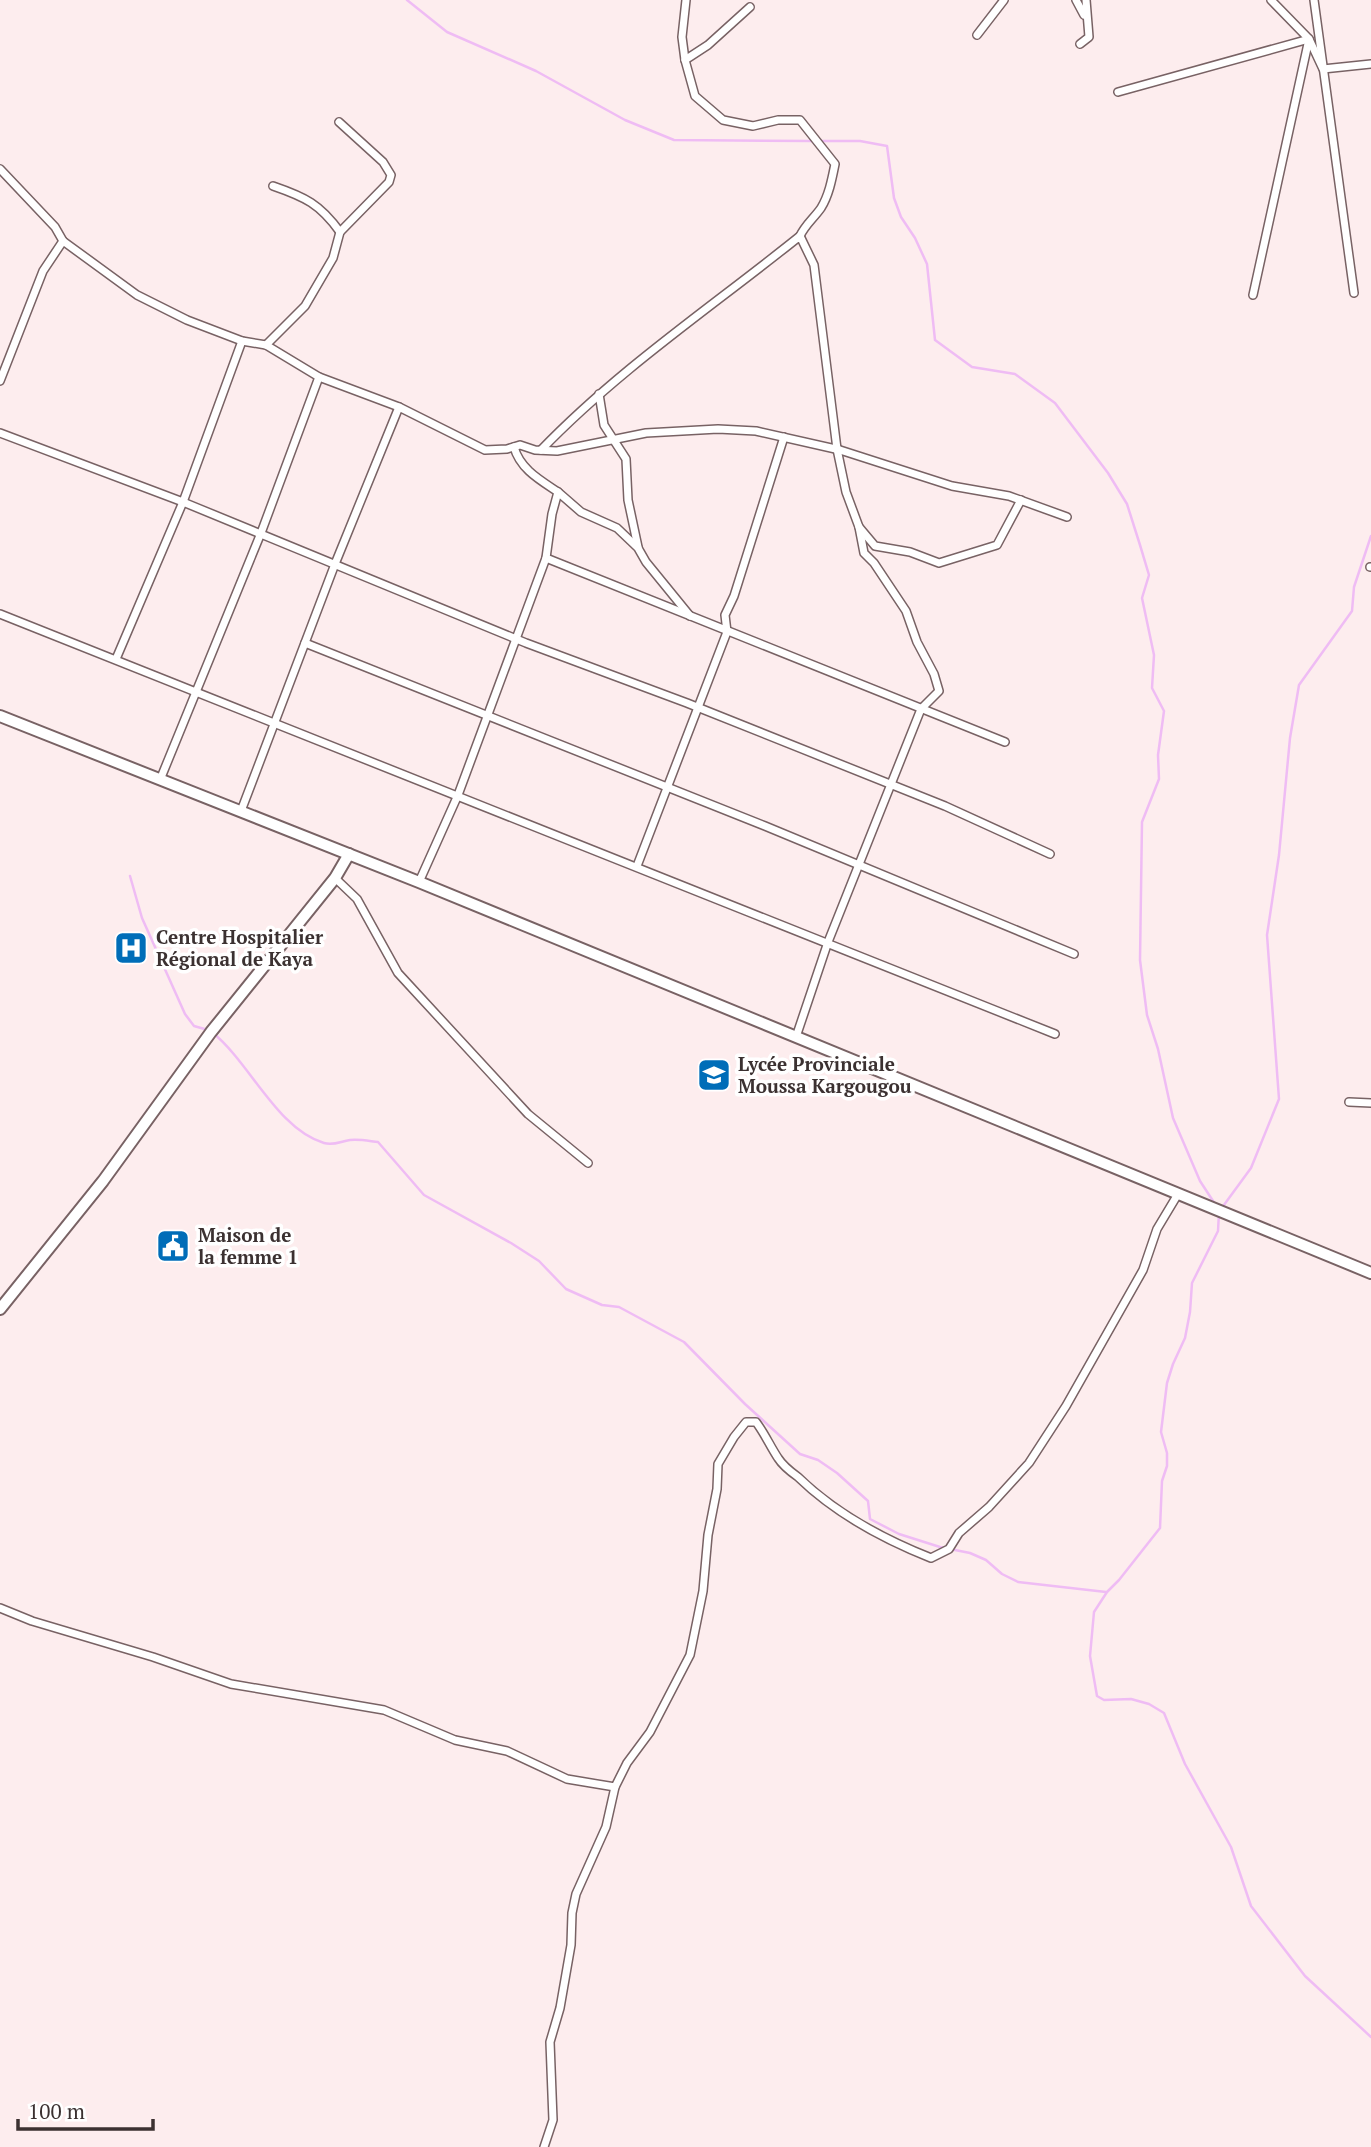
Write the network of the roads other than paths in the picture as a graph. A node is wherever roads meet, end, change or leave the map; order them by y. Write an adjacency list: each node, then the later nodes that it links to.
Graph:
1 (686, 0): 12 (street)
2 (1003, 0): 9 (street)
3 (1076, 0): 8 (street)
4 (1086, 0): 8 (street)
5 (1271, 0): 10 (street)
6 (1314, 0): 14 (street)
7 (750, 7): 12 (street)
8 (1086, 18): 11 (street)
9 (977, 35)
10 (1310, 39): 14 (street); 15 (street); 23 (street)
11 (1080, 44)
12 (684, 60): 20 (street)
13 (1371, 64): 14 (street)
14 (1323, 69): 22 (street)
15 (1118, 92)
16 (339, 122): 19 (street)
17 (0, 169): 21 (street)
18 (273, 186): 19 (street)
19 (340, 232): 25 (street)
20 (800, 236): 28 (street); 34 (street)
21 (63, 241): 24 (street); 27 (street)
22 (1354, 293)
23 (1253, 295)
24 (242, 341): 25 (street); 38 (street)
25 (266, 345): 26 (street)
26 (319, 377): 29 (street); 41 (street)
27 (0, 381)
28 (598, 394): 32 (street); 35 (street)
29 (399, 407): 33 (street); 44 (street)
30 (0, 433): 38 (street)
31 (784, 437): 32 (street); 34 (street); 47 (street)
32 (614, 440): 35 (street); 42 (street)
33 (514, 447): 35 (street); 36 (street)
34 (837, 449): 37 (street); 40 (street)
35 (541, 450)
36 (558, 492): 42 (street); 43 (street)
37 (1021, 500): 39 (street); 40 (street)
38 (183, 502): 41 (street); 50 (street)
39 (1067, 517)
40 (859, 527): 53 (street)
41 (261, 533): 44 (street); 51 (street)
42 (638, 548): 46 (street)
43 (546, 558): 46 (street); 48 (street)
44 (335, 564): 48 (street); 49 (street)
45 (0, 614): 50 (street)
46 (692, 618): 47 (street)
47 (727, 632): 52 (street); 53 (street)
48 (516, 639): 52 (street); 54 (street)
49 (305, 643): 54 (street); 56 (street)
50 (116, 659): 51 (street)
51 (197, 691): 56 (street); 58 (street)
52 (698, 707): 59 (street); 60 (street)
53 (921, 709): 57 (street); 59 (street)
54 (488, 715): 60 (street); 61 (street)
55 (0, 716): 58 (main road)
56 (275, 722): 61 (street); 62 (street)
57 (1005, 742)
58 (160, 780): 62 (main road)
59 (891, 785): 64 (street); 65 (street)
60 (667, 786): 65 (street); 66 (street)
61 (458, 795): 66 (street); 68 (street)
62 (241, 811): 63 (main road)
63 (349, 853): 67 (main road); 68 (main road)
64 (1050, 854)
65 (859, 864): 69 (street); 70 (street)
66 (636, 866): 69 (street)
67 (335, 878): 75 (street); 78 (main road)
68 (419, 882): 72 (main road)
69 (828, 942): 71 (street); 72 (street)
70 (1074, 954)
71 (1055, 1034)
72 (796, 1037): 76 (main road)
73 (1349, 1102): 74 (street)
74 (1371, 1103)
75 (588, 1163)
76 (1178, 1194): 77 (main road); 80 (street)
77 (1371, 1273)
78 (0, 1309)
79 (0, 1608): 80 (street)
80 (615, 1787): 81 (street)
81 (544, 2147)

